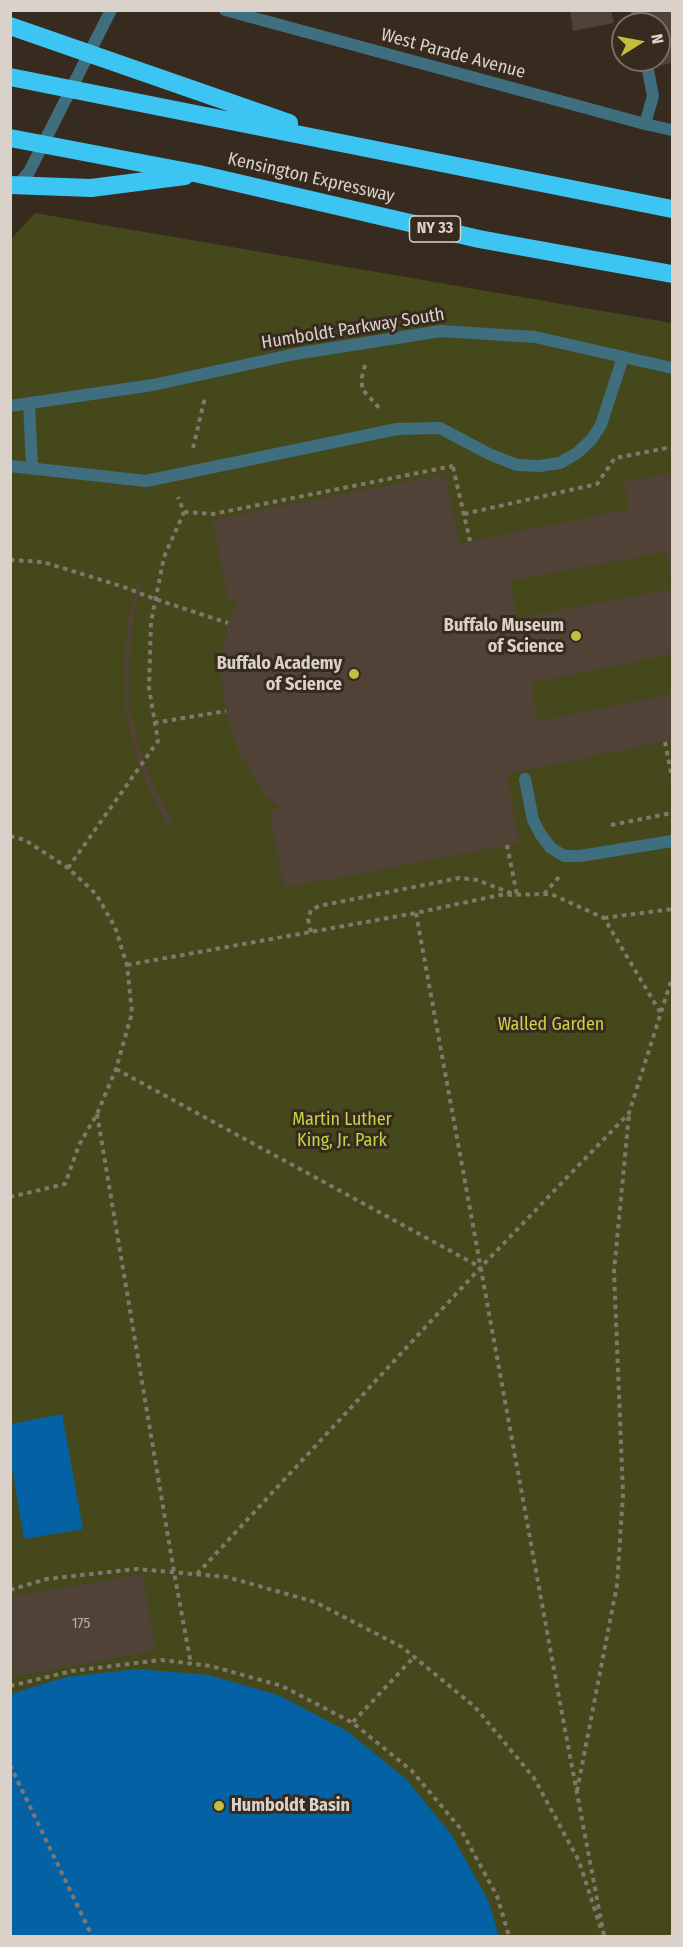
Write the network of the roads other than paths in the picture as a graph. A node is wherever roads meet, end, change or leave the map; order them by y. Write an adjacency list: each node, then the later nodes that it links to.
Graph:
1 (111, 10): 12 (street)
2 (225, 10): 6 (street, West Parade Avenue)
3 (10, 26): 9 (highway)
4 (648, 72): 6 (street)
5 (10, 77): 9 (highway, Kensington Expressway)
6 (645, 124): 7 (street, West Parade Avenue)
7 (672, 130)
8 (10, 138): 10 (highway, Kensington Expressway / NY 33)
9 (345, 142): 13 (highway, Kensington Expressway)
10 (200, 174): 11 (highway); 14 (highway, Kensington Expressway / NY 33)
11 (10, 184)
12 (10, 193)
13 (672, 209)
14 (672, 274)
15 (623, 357): 16 (street, Humboldt Parkway South); 17 (street, Humboldt Parkway South); 20 (street)
16 (672, 368)
17 (29, 403): 18 (street, Humboldt Parkway South); 20 (street)
18 (10, 406)
19 (10, 466): 20 (street)
20 (32, 468)
21 (525, 780): 22 (street)
22 (672, 841)

